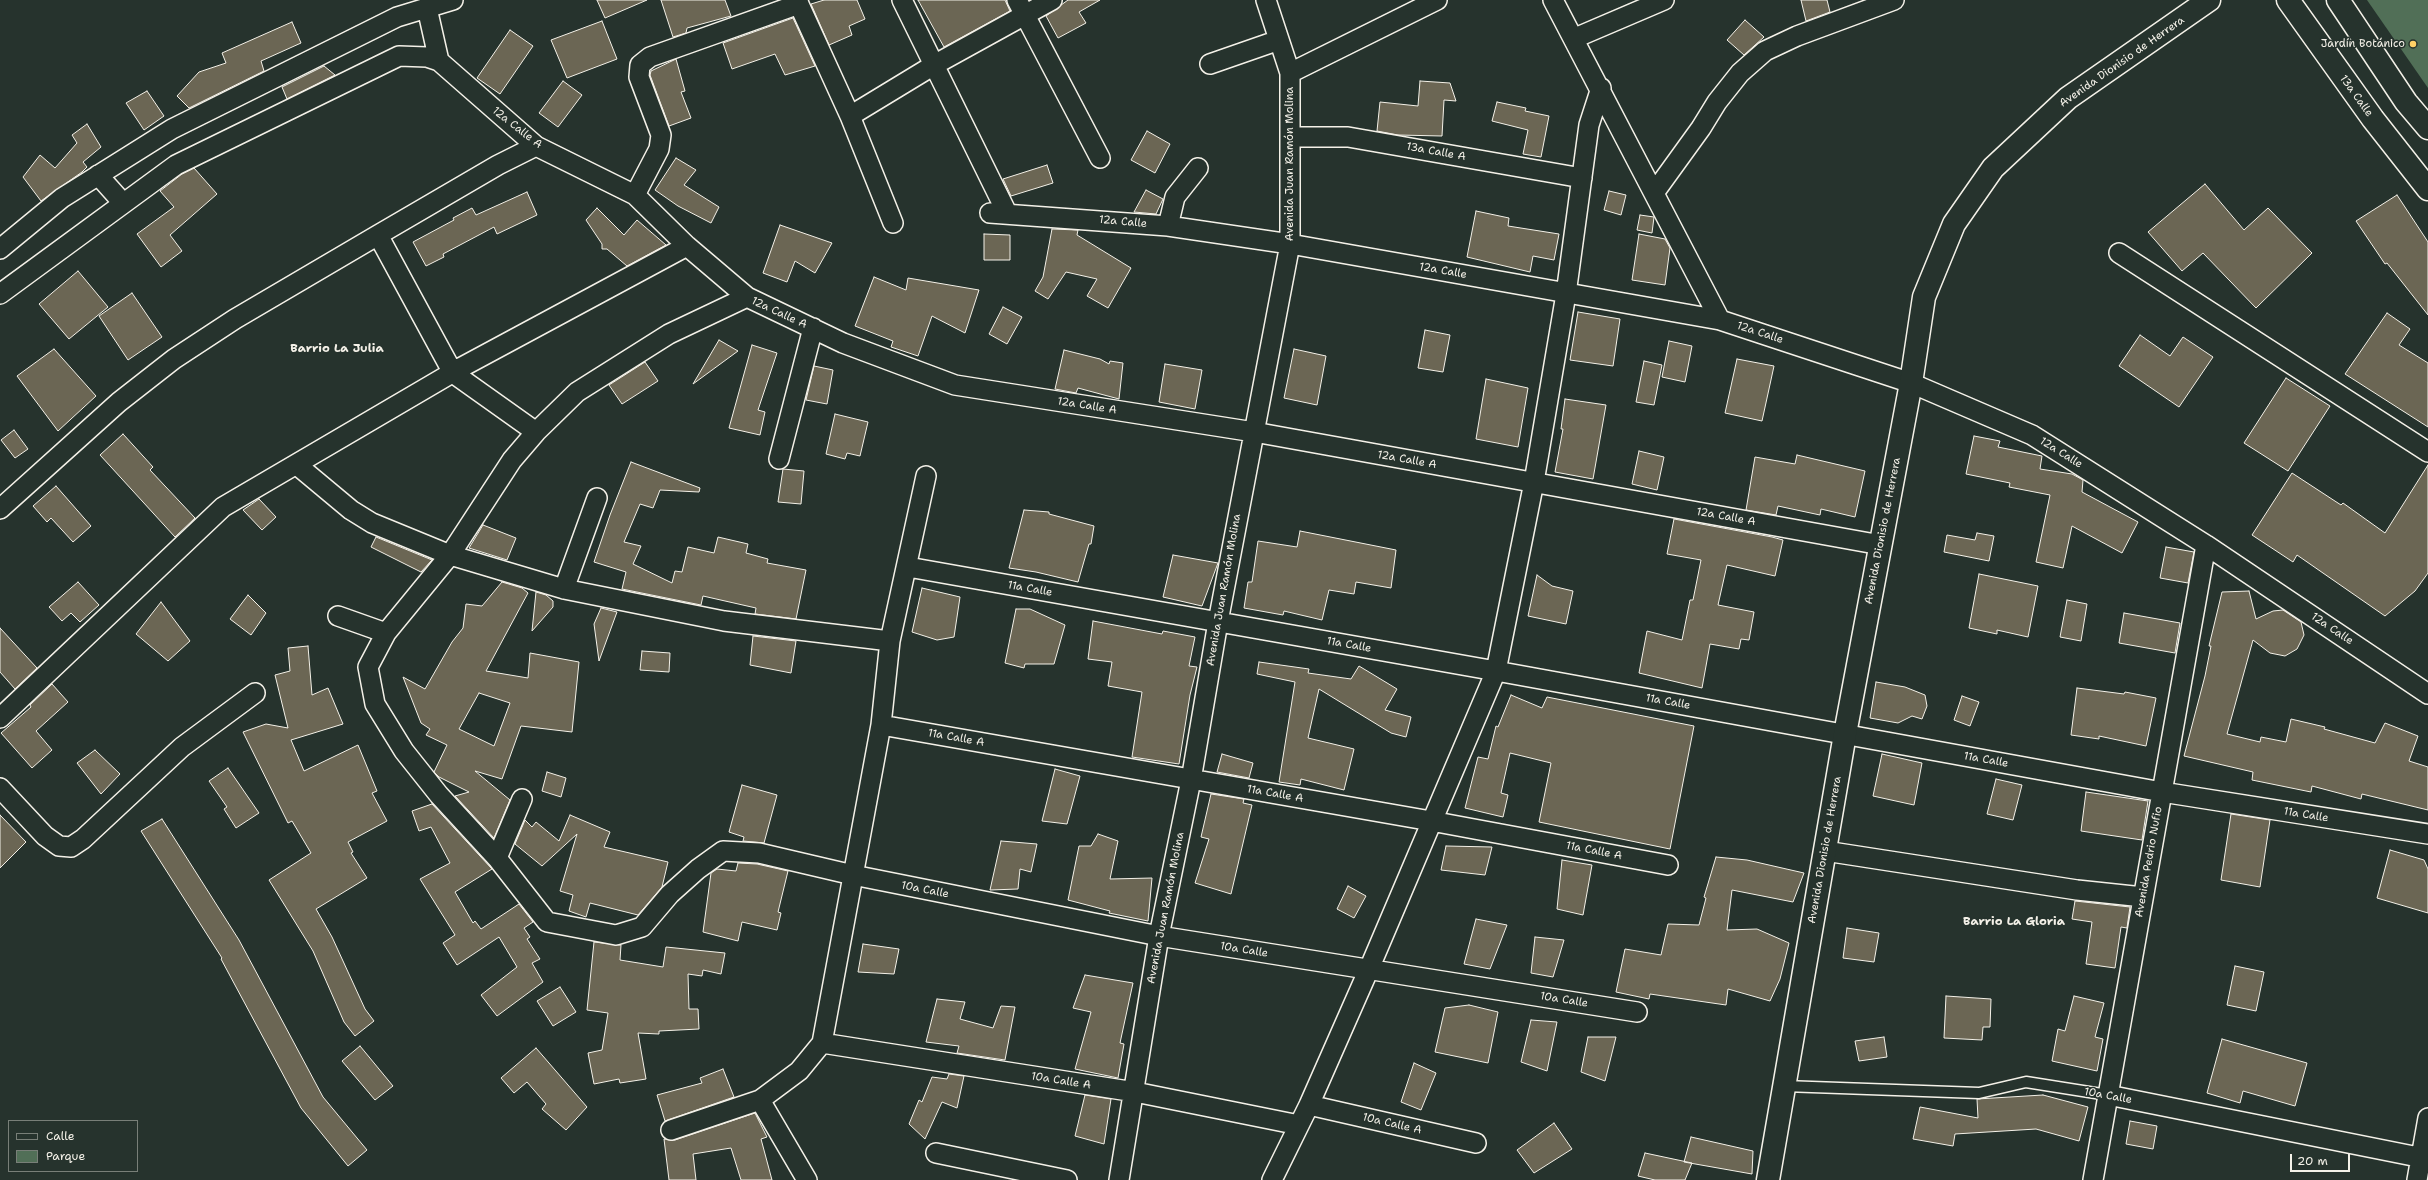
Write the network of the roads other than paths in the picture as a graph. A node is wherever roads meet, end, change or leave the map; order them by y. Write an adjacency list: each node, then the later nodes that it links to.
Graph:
1 (453, 0): 14 (street)
2 (902, 0): 19 (street)
3 (1052, 0): 13 (street)
4 (1266, 0): 16 (street, Avenida Juan Ramón Molina)
5 (1437, 0): 20 (street)
6 (1553, 0): 15 (street)
7 (1664, 0): 15 (street)
8 (1894, 0): 31 (street)
9 (2209, 0): 47 (street, Avenida Dionisio de Herrera)
10 (2288, 0): 30 (street, 13a Calle)
11 (2338, 0): 23 (street)
12 (798, 2): 22 (street); 32 (street)
13 (1021, 7): 19 (street); 26 (street)
14 (427, 8): 17 (street); 28 (street)
15 (1575, 38): 21 (street)
16 (1279, 40): 18 (street); 20 (street, Avenida Juan Ramón Molina)
17 (439, 61): 25 (street, 12a Calle A); 33 (street)
18 (1210, 64)
19 (934, 65): 22 (street); 35 (street, 12a Calle)
20 (1290, 73): 24 (street, Avenida Juan Ramón Molina)
21 (1600, 88): 29 (street); 31 (street)
22 (850, 116): 34 (street)
23 (2428, 128)
24 (1291, 137): 29 (street, 13a Calle A); 37 (street, Avenida Juan Ramón Molina)
25 (536, 146): 32 (street, 12a Calle A); 36 (street)
26 (1100, 158)
27 (1198, 168): 35 (street)
28 (98, 175): 33 (street); 39 (street)
29 (1582, 178): 42 (street)
30 (2428, 189)
31 (1654, 193): 44 (street)
32 (635, 195): 38 (street, 12a Calle A)
33 (123, 203): 41 (street)
34 (893, 223)
35 (1168, 226): 37 (street, 12a Calle)
36 (378, 235): 46 (street); 56 (street)
37 (1290, 244): 42 (street, 12a Calle); 49 (street, Avenida Juan Ramón Molina)
38 (687, 246): 43 (street, 12a Calle A); 46 (street)
39 (0, 248)
40 (2119, 253): 50 (street)
41 (0, 294)
42 (1566, 294): 44 (street, 12a Calle); 54 (street)
43 (747, 297): 45 (street, 12a Calle A); 48 (street, 10a Calle)
44 (1720, 320): 47 (street, 12a Calle)
45 (813, 328): 49 (street, 12a Calle A); 51 (street)
46 (453, 373): 48 (street); 52 (street)
47 (1911, 383): 57 (street, Avenida Dionisio de Herrera); 58 (street, 12a Calle)
48 (536, 432): 59 (street, 10a Calle)
49 (1254, 432): 54 (street, 12a Calle A); 63 (street, Avenida Juan Ramón Molina)
50 (2428, 452)
51 (779, 459)
52 (297, 465): 59 (street); 69 (street)
53 (926, 476): 60 (street)
54 (1534, 482): 57 (street, 12a Calle A); 66 (street)
55 (597, 498): 61 (street)
56 (0, 509)
57 (1881, 545): 71 (street, Avenida Dionisio de Herrera)
58 (2206, 545): 68 (street, 12a Calle); 74 (street, Avenida Pedrio Nufio)
59 (450, 556): 61 (street); 64 (street, 10a Calle)
60 (908, 567): 63 (street, 11a Calle); 65 (street)
61 (564, 589): 65 (street)
62 (338, 616): 64 (street)
63 (1218, 622): 66 (street, 11a Calle); 72 (street, Avenida Juan Ramón Molina)
64 (386, 633): 79 (street, 10a Calle)
65 (890, 641): 70 (street)
66 (1496, 671): 71 (street, 11a Calle); 76 (street)
67 (255, 693): 73 (street)
68 (2428, 694)
69 (0, 718)
70 (881, 725): 72 (street, 11a Calle A); 81 (street)
71 (1845, 734): 74 (street, 11a Calle); 78 (street, Avenida Dionisio de Herrera)
72 (1191, 780): 76 (street, 11a Calle A); 83 (street, Avenida Juan Ramón Molina)
73 (0, 788)
74 (2162, 792): 77 (street, 11a Calle); 82 (street, Avenida Pedrio Nufio)
75 (522, 799): 79 (street)
76 (1431, 821): 80 (street, 11a Calle A); 84 (street)
77 (2428, 834)
78 (1825, 851): 82 (street); 87 (street, Avenida Dionisio de Herrera)
79 (497, 858): 81 (street, 10a Calle)
80 (1668, 865)
81 (852, 875): 83 (street, 10a Calle); 86 (street)
82 (2143, 897): 89 (street, Avenida Pedrio Nufio)
83 (1159, 936): 84 (street, 10a Calle); 88 (street, Avenida Juan Ramón Molina)
84 (1369, 969): 85 (street, 10a Calle); 91 (street)
85 (1637, 1012)
86 (822, 1043): 88 (street, 10a Calle A); 90 (street)
87 (1784, 1086): 89 (lane, 10a Calle); 102 (street, Avenida Dionisio de Herrera)
88 (1135, 1092): 93 (street, 10a Calle A); 100 (street, Avenida Juan Ramón Molina)
89 (2108, 1095): 97 (street, 10a Calle); 103 (street, Avenida Pedrio Nufio)
90 (760, 1100): 94 (street); 98 (street)
91 (1309, 1104): 93 (street); 95 (street, 10a Calle A)
92 (2428, 1118): 97 (street)
93 (1299, 1125): 101 (street)
94 (671, 1130)
95 (1476, 1143)
96 (936, 1153): 99 (street)
97 (2424, 1159): 104 (street)
98 (807, 1180)
99 (1067, 1180)
100 (1119, 1180)
101 (1272, 1180)
102 (1768, 1180)
103 (2093, 1180)
104 (2417, 1180)

